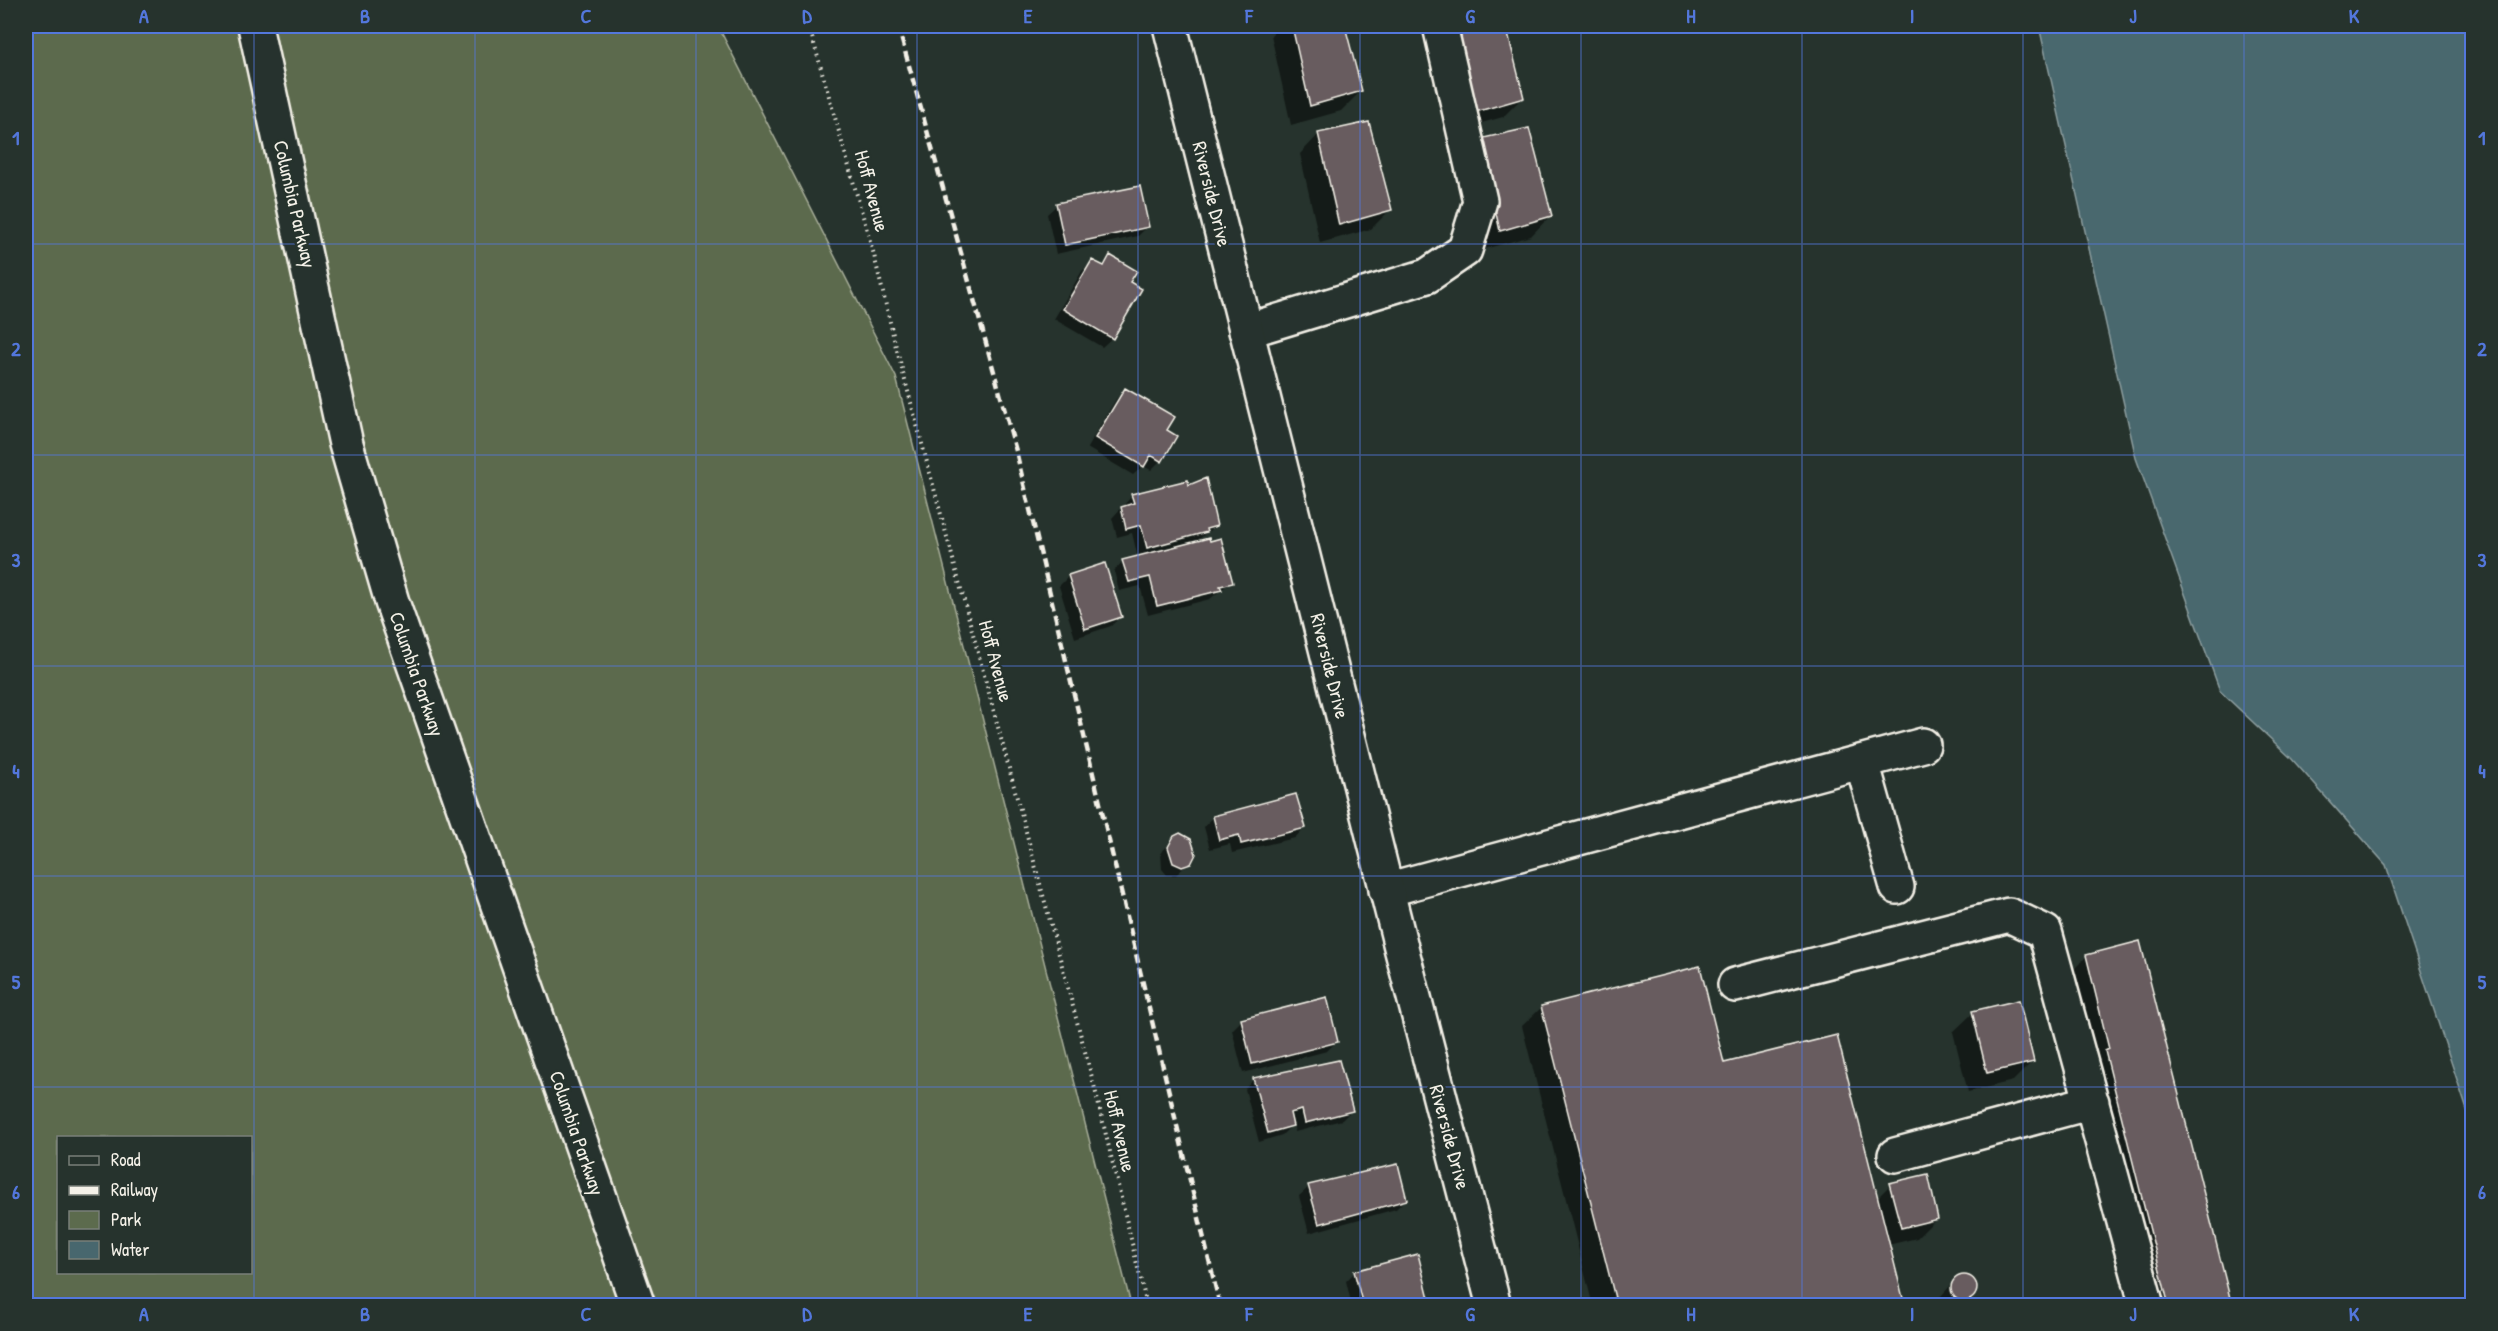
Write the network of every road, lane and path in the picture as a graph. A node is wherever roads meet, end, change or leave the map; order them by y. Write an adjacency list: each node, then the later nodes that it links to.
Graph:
1 (255, 26): 13 (main road, Columbia Parkway)
2 (809, 26): 14 (path, Hoff Avenue)
3 (1170, 26): 5 (main road, Riverside Drive)
4 (1440, 26): 5 (main road)
5 (1246, 331): 9 (main road, Riverside Drive)
6 (1923, 745): 7 (main road)
7 (1862, 762): 8 (main road); 9 (main road)
8 (1897, 886)
9 (1386, 890): 15 (main road, Riverside Drive)
10 (1735, 985): 11 (main road)
11 (2092, 1102): 12 (main road); 16 (main road)
12 (1895, 1155)
13 (638, 1305)
14 (1147, 1305)
15 (1494, 1305)
16 (2147, 1305)

